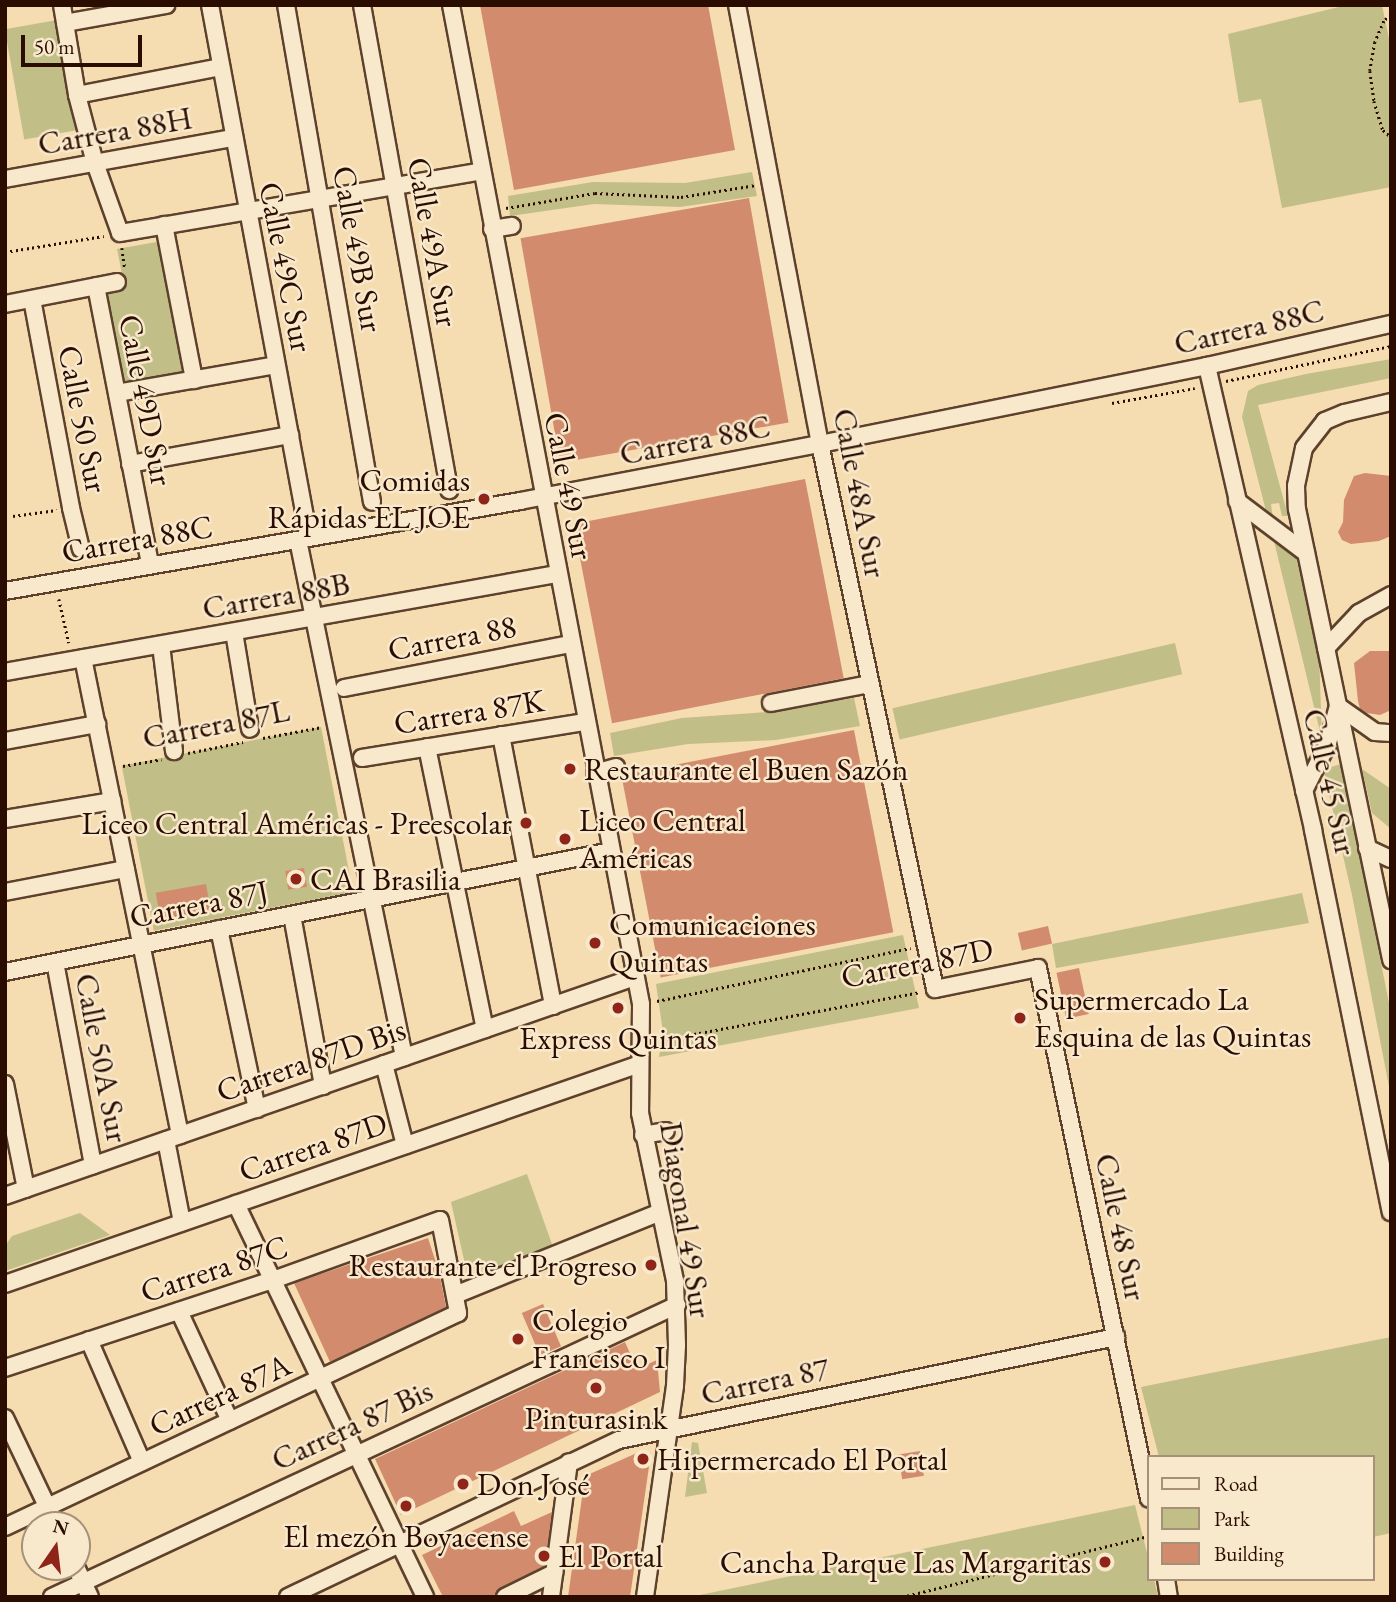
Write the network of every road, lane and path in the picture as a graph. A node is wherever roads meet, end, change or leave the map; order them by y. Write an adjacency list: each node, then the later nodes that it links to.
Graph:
1 (62, 5): 9 (street)
2 (166, 5): 9 (street)
3 (211, 5): 10 (street, Calle 49C Sur)
4 (286, 5): 21 (street, Calle 49B Sur)
5 (362, 5): 20 (street, Calle 49A Sur)
6 (451, 5): 17 (street, Calle 49 Sur)
7 (737, 5): 15 (street, Calle 48A Sur)
8 (1391, 15): 12 (path)
9 (65, 23): 11 (street)
10 (221, 67): 11 (street); 13 (street, Calle 49C Sur)
11 (77, 95): 14 (street)
12 (1391, 137)
13 (234, 138): 14 (street, Carrera 88H); 22 (street, Calle 49C Sur)
14 (94, 163): 18 (street, Carrera 88H); 27 (street)
15 (768, 164): 16 (street); 19 (street, Calle 48A Sur)
16 (751, 165)
17 (482, 171): 20 (street); 23 (street, Calle 49 Sur)
18 (5, 179)
19 (771, 182): 23 (path); 43 (street, Calle 48A Sur)
20 (395, 185): 21 (street); 45 (street, Calle 49A Sur)
21 (321, 198): 22 (street); 48 (street, Calle 49B Sur)
22 (247, 211): 24 (street); 35 (street, Calle 49C Sur)
23 (489, 211): 26 (street, Calle 49 Sur)
24 (164, 225): 27 (street); 37 (street)
25 (512, 226): 26 (street)
26 (492, 229): 46 (street, Calle 49 Sur)
27 (120, 233): 28 (path); 29 (path)
28 (5, 252)
29 (117, 282): 30 (street)
30 (96, 286): 31 (street); 39 (street, Calle 49D Sur)
31 (32, 299): 32 (street); 49 (street, Calle 50 Sur)
32 (5, 304)
33 (1391, 324): 36 (street, Carrera 88C)
34 (1391, 346): 38 (path)
35 (276, 365): 37 (street); 42 (street, Calle 49C Sur)
36 (1207, 366): 38 (street, Calle 45 Sur); 43 (street, Carrera 88C)
37 (194, 380): 39 (street)
38 (1211, 384): 41 (path); 47 (street, Calle 45 Sur)
39 (117, 393): 44 (street, Calle 49D Sur)
40 (1391, 402): 53 (street)
41 (1101, 405)
42 (290, 435): 44 (street); 51 (street, Calle 49C Sur)
43 (820, 444): 46 (street, Carrera 88C); 66 (street, Calle 48A Sur)
44 (130, 464): 54 (street, Calle 49D Sur)
45 (449, 489)
46 (542, 497): 51 (street, Carrera 88C); 55 (street, Calle 49 Sur)
47 (1237, 501): 53 (street); 83 (street, Calle 45 Sur)
48 (372, 502)
49 (71, 508): 50 (path); 52 (street, Calle 50 Sur)
50 (13, 516)
51 (303, 539): 54 (street, Carrera 88C); 59 (street, Calle 49C Sur)
52 (81, 549)
53 (1306, 553): 63 (street)
54 (150, 565): 56 (street, Carrera 88C)
55 (557, 574): 59 (street, Carrera 88B); 62 (street, Calle 49 Sur)
56 (5, 591)
57 (58, 592): 64 (path)
58 (1391, 595): 63 (street)
59 (314, 618): 60 (street, Carrera 88B); 72 (street, Calle 49C Sur)
60 (234, 632): 61 (street, Carrera 88B); 73 (street)
61 (161, 645): 64 (street, Carrera 88B); 78 (street)
62 (570, 645): 67 (street, Carrera 88); 70 (street, Calle 49 Sur)
63 (1326, 648): 69 (street)
64 (78, 659): 65 (street, Carrera 88B); 71 (street)
65 (5, 672)
66 (870, 684): 68 (street); 97 (street, Calle 48A Sur)
67 (344, 688)
68 (771, 703)
69 (1338, 706): 74 (street); 83 (street); 86 (street)
70 (586, 722): 75 (street, Carrera 87K); 82 (street, Calle 49 Sur)
71 (97, 724): 76 (street); 81 (street)
72 (336, 724): 78 (path, Carrera 87L); 93 (street, Calle 49C Sur)
73 (250, 729)
74 (1391, 733)
75 (501, 735): 77 (street, Carrera 87K); 89 (street)
76 (5, 741)
77 (427, 747): 79 (street, Carrera 87K); 91 (street)
78 (176, 754): 81 (path, Carrera 87L)
79 (362, 758)
80 (616, 767): 82 (street)
81 (106, 769): 84 (street)
82 (595, 773): 87 (street, Calle 49 Sur)
83 (1304, 791): 123 (street, Calle 45 Sur)
84 (112, 801): 85 (street); 90 (street)
85 (5, 820)
86 (1367, 848): 88 (street); 98 (street)
87 (611, 851): 89 (street, Carrera 87J); 102 (street, Calle 49 Sur)
88 (1391, 859)
89 (527, 868): 91 (street, Carrera 87J); 105 (street)
90 (126, 869): 92 (street); 96 (street)
91 (454, 882): 93 (street, Carrera 87J); 106 (street)
92 (5, 892)
93 (371, 899): 94 (street, Carrera 87J); 108 (street, Calle 49C Sur)
94 (292, 915): 95 (street, Carrera 87J); 112 (street)
95 (219, 929): 96 (street, Carrera 87J); 113 (street)
96 (142, 945): 99 (street, Carrera 87J); 116 (street)
97 (925, 945): 103 (street, Calle 48A Sur); 104 (path)
98 (1391, 960)
99 (55, 962): 101 (street, Carrera 87J); 118 (street, Calle 50A Sur)
100 (1038, 968): 103 (street, Carrera 87D); 130 (street, Calle 48 Sur)
101 (5, 972)
102 (635, 977): 104 (street, Diagonal 49 Sur); 105 (street, Carrera 87D Bis)
103 (935, 989): 107 (path, Carrera 87D)
104 (641, 1004): 107 (street, Diagonal 49 Sur)
105 (553, 1006): 106 (street, Carrera 87D Bis)
106 (485, 1029): 108 (street, Carrera 87D Bis)
107 (642, 1044): 110 (street, Diagonal 49 Sur)
108 (404, 1057): 109 (street, Carrera 87D Bis)
109 (384, 1064): 112 (street, Carrera 87D Bis); 117 (street)
110 (640, 1064): 115 (street, Diagonal 49 Sur); 117 (street, Carrera 87D)
111 (5, 1084): 119 (street)
112 (323, 1086): 113 (street, Carrera 87D Bis)
113 (257, 1109): 116 (street, Carrera 87D Bis)
114 (666, 1131): 115 (street)
115 (643, 1135): 122 (street, Diagonal 49 Sur)
116 (173, 1138): 118 (street, Carrera 87D Bis); 124 (street)
117 (405, 1145): 121 (street, Carrera 87D)
118 (93, 1165): 119 (street, Carrera 87D Bis)
119 (26, 1189): 120 (street, Carrera 87D Bis)
120 (5, 1196)
121 (236, 1204): 124 (street, Carrera 87D); 125 (street)
122 (660, 1212): 127 (street); 128 (street, Diagonal 49 Sur)
123 (1391, 1212)
124 (182, 1223): 126 (street, Carrera 87D)
125 (273, 1280): 127 (street, Carrera 87C); 129 (street, Carrera 87C); 133 (street)
126 (5, 1284)
127 (455, 1295): 133 (street, Carrera 87A)
128 (677, 1305): 136 (street, Diagonal 49 Sur); 138 (street, Carrera 87 Bis)
129 (179, 1311): 131 (street, Carrera 87C); 135 (street)
130 (1116, 1337): 136 (street, Carrera 87); 141 (street, Calle 48 Sur)
131 (89, 1340): 132 (street, Carrera 87C); 139 (street)
132 (5, 1368)
133 (320, 1379): 135 (street, Carrera 87A); 138 (street)
134 (5, 1418): 137 (street)
135 (230, 1421): 139 (street, Carrera 87A)
136 (669, 1429): 140 (street, Carrera 87); 154 (street, Diagonal 49 Sur)
137 (9, 1435): 142 (street)
138 (356, 1454): 146 (street); 148 (street, Carrera 87 Bis)
139 (142, 1462): 142 (street, Carrera 87A)
140 (569, 1462): 146 (street, Carrera 87); 147 (street)
141 (1148, 1494)
142 (47, 1507): 143 (street); 144 (street, Carrera 87A)
143 (49, 1511)
144 (5, 1527)
145 (1148, 1536): 155 (path)
146 (399, 1544): 150 (street, Carrera 87); 151 (street)
147 (554, 1573): 152 (street); 153 (street)
148 (86, 1589): 149 (street, Carrera 87 Bis)
149 (52, 1597)
150 (288, 1597)
151 (425, 1597)
152 (505, 1597)
153 (551, 1597)
154 (645, 1597)
155 (902, 1597)

